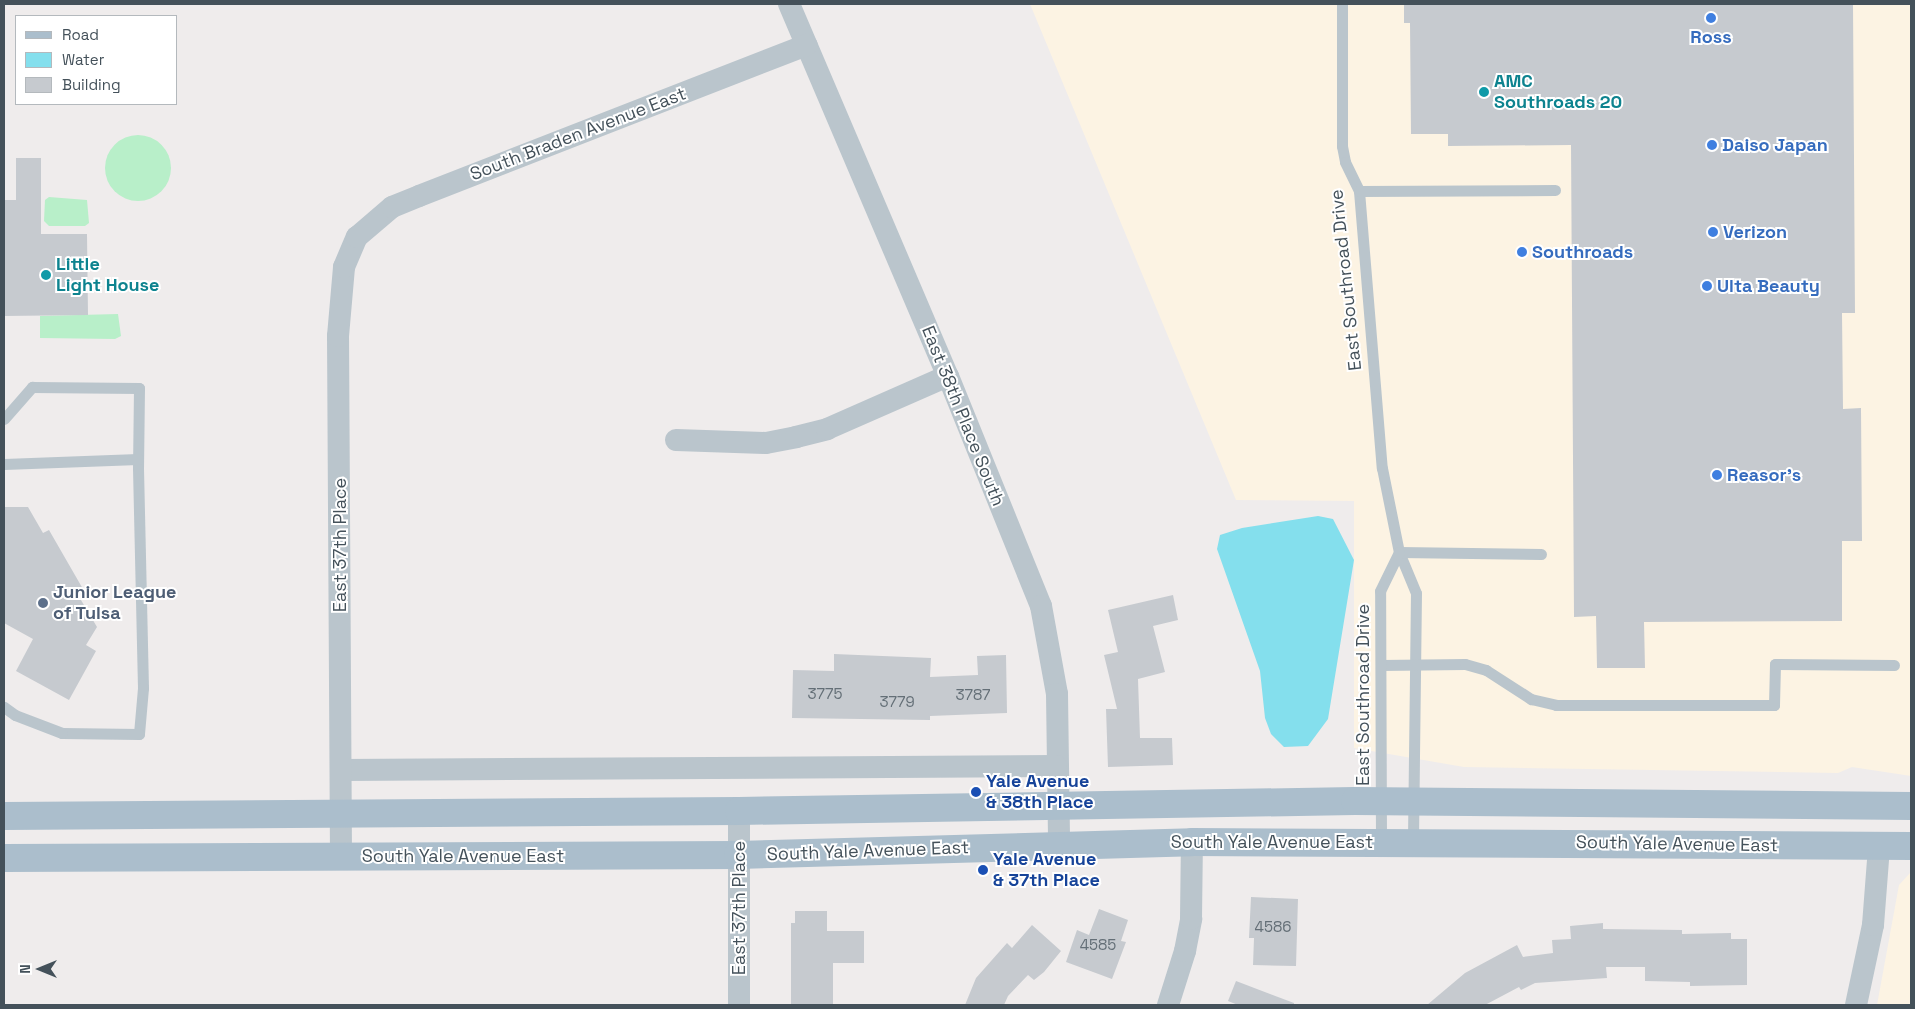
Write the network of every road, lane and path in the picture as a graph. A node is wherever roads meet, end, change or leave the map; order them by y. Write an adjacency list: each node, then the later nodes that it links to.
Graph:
1 (789, 4): 3 (street, East 38th Place South)
2 (1342, 4): 5 (lane, East Southroad Drive)
3 (807, 45): 6 (street, South Braden Avenue East); 7 (street, East 38th Place South)
4 (1555, 190): 5 (lane)
5 (1358, 191): 12 (lane, East Southroad Drive)
6 (357, 237): 19 (street, East 37th Place)
7 (948, 376): 9 (street); 18 (street, East 38th Place South)
8 (4, 419): 10 (lane)
9 (676, 440)
10 (138, 459): 11 (lane); 17 (lane)
11 (4, 464)
12 (1399, 552): 13 (lane); 14 (lane, East Southroad Drive); 15 (lane, East Southroad Drive)
13 (1541, 554)
14 (1381, 665): 15 (lane); 20 (lane, East Southroad Drive)
15 (1415, 665): 16 (lane); 21 (lane, East Southroad Drive)
16 (1894, 665)
17 (4, 707)
18 (1056, 766): 19 (street); 22 (street, East 38th Place South)
19 (341, 770): 25 (street, East 37th Place)
20 (1381, 801): 21 (main road); 22 (main road); 28 (lane, East Southroad Drive)
21 (1414, 801): 23 (main road); 29 (lane, East Southroad Drive)
22 (1057, 805): 24 (main road); 30 (street, East 38th Place South)
23 (1911, 806)
24 (739, 811): 25 (main road); 33 (street, East 37th Place)
25 (342, 814): 26 (main road); 34 (street, East 37th Place)
26 (4, 816)
27 (1192, 842): 28 (main road, South Yale Avenue East); 30 (main road, South Yale Avenue East); 37 (street)
28 (1381, 842): 29 (main road, South Yale Avenue East)
29 (1413, 842): 31 (main road, South Yale Avenue East)
30 (1059, 846): 33 (main road, South Yale Avenue East)
31 (1879, 846): 32 (main road, South Yale Avenue East); 38 (street)
32 (1911, 846)
33 (738, 855): 34 (main road, South Yale Avenue East); 36 (street, East 37th Place)
34 (341, 856): 35 (main road, South Yale Avenue East)
35 (4, 858)
36 (739, 1005)
37 (1168, 1005)
38 (1856, 1005)

